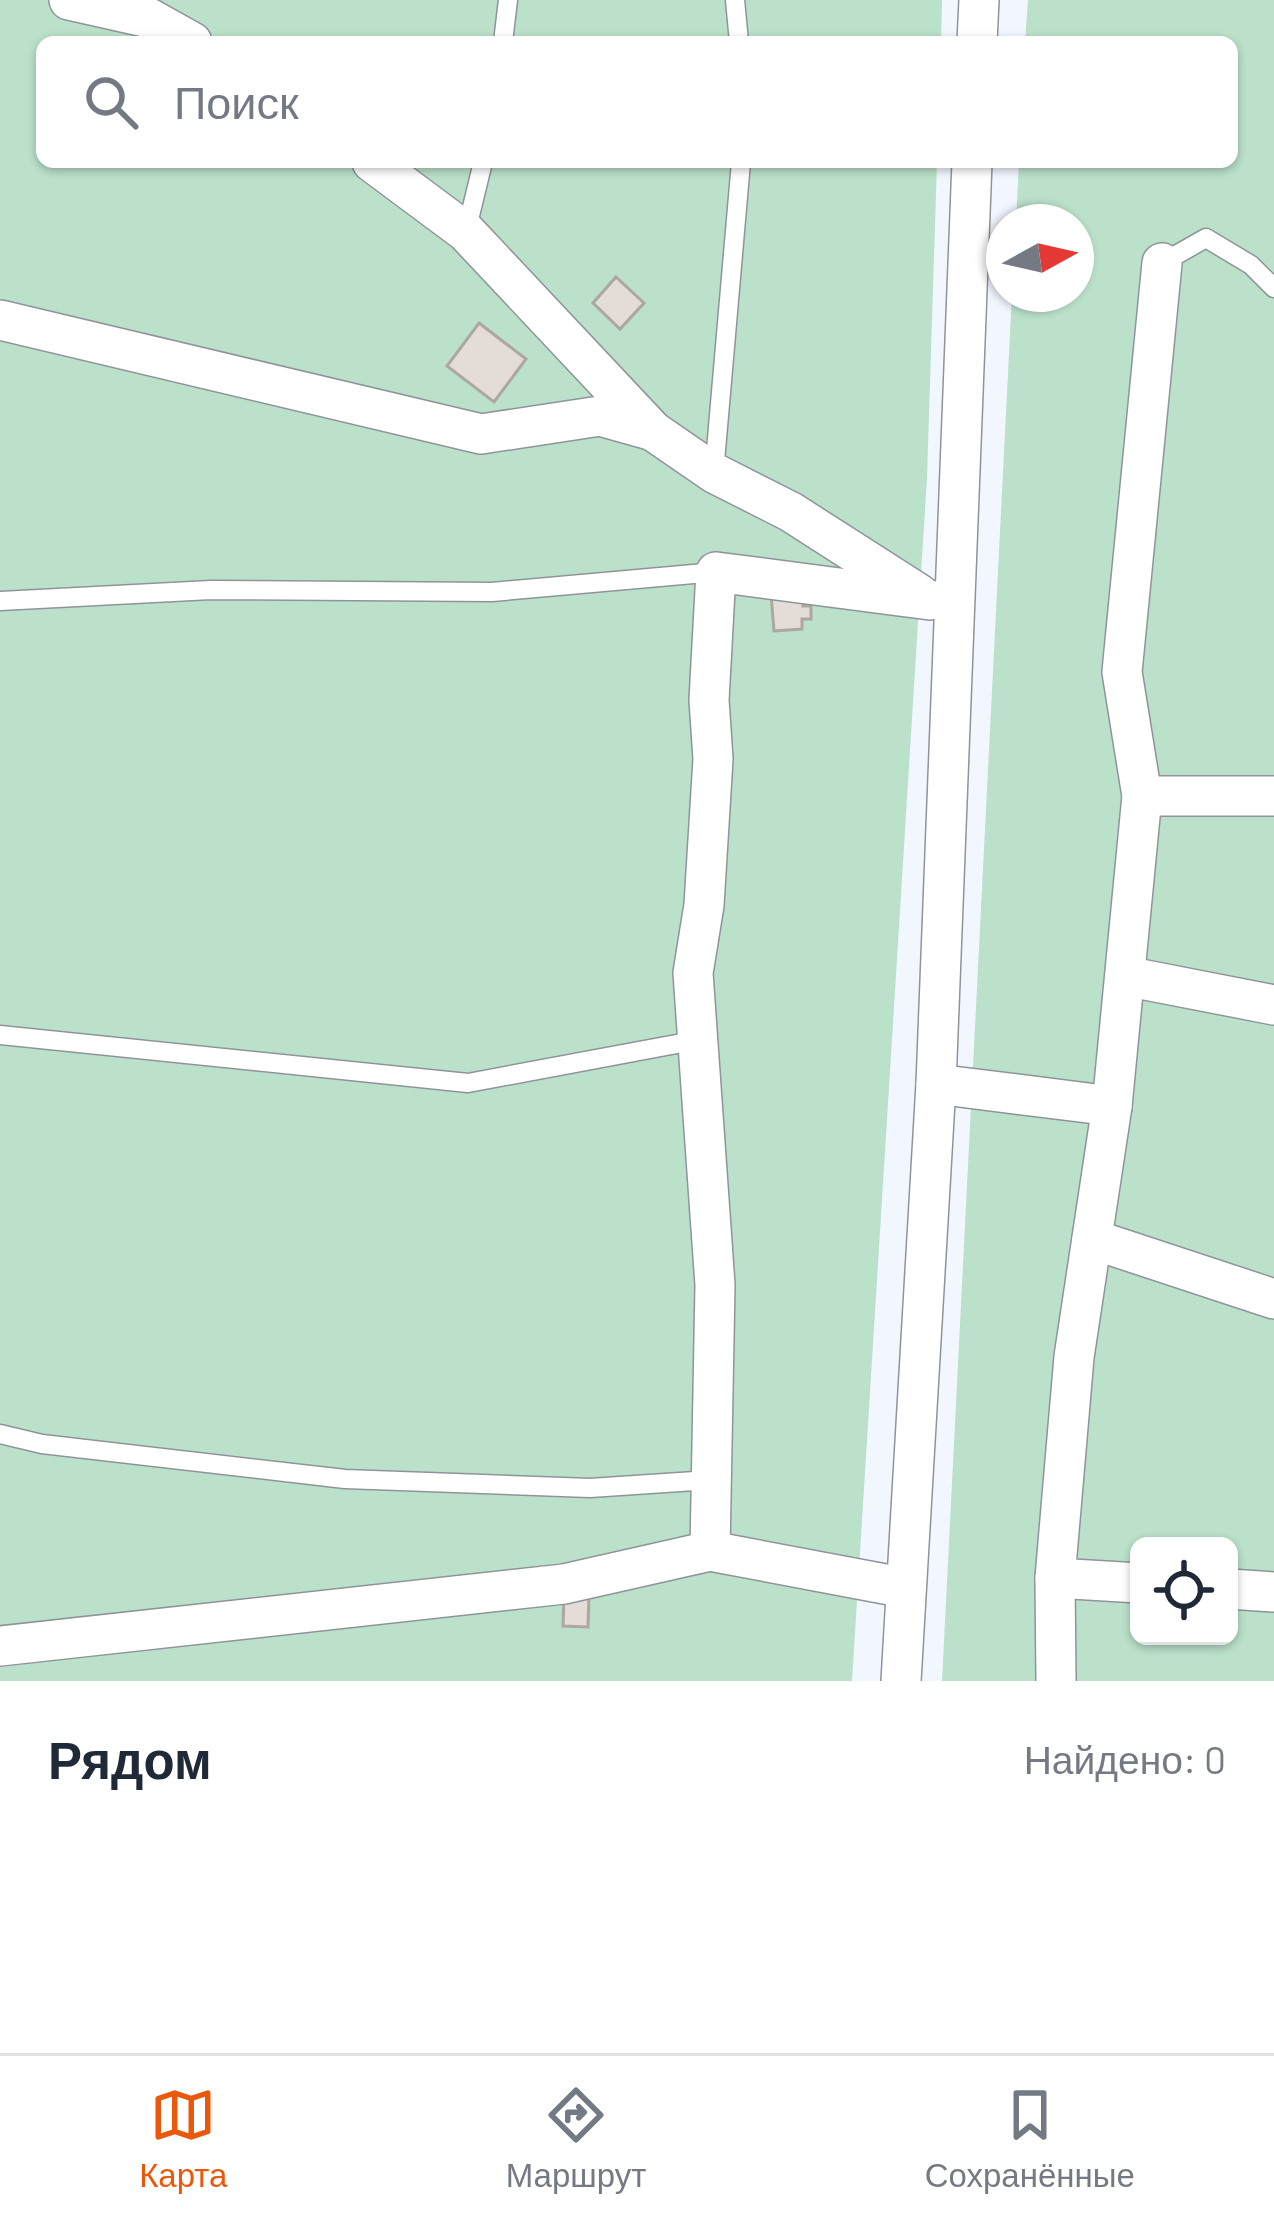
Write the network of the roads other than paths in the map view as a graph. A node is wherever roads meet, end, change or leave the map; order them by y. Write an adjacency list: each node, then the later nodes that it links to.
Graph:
1 (69, 0): 5 (street)
2 (508, 0): 7 (lane)
3 (735, 0): 8 (lane)
4 (979, 0): 9 (street)
5 (146, 9): 6 (street)
6 (184, 36)
7 (504, 36)
8 (738, 36)
9 (977, 36)
10 (380, 168): 14 (street)
11 (482, 168): 14 (lane)
12 (740, 168): 19 (lane)
13 (972, 168): 22 (street)
14 (466, 232): 18 (street)
15 (1162, 263): 16 (lane); 23 (street)
16 (1274, 288)
17 (0, 320): 18 (street)
18 (653, 431): 19 (street)
19 (714, 473): 22 (street)
20 (716, 572): 21 (lane); 22 (street); 28 (street)
21 (0, 601)
22 (942, 607): 29 (street)
23 (1142, 796): 24 (street); 25 (street)
24 (1274, 796)
25 (1125, 976): 26 (street); 30 (street)
26 (1274, 1005)
27 (0, 1035): 28 (lane)
28 (698, 1040): 34 (street)
29 (936, 1084): 30 (street); 38 (street)
30 (1112, 1106): 31 (street)
31 (1092, 1239): 32 (street); 36 (street)
32 (1274, 1299)
33 (0, 1433): 34 (lane)
34 (710, 1480): 35 (street)
35 (710, 1551): 38 (street); 41 (street)
36 (1055, 1578): 37 (street); 43 (street)
37 (1130, 1582)
38 (906, 1588): 42 (street)
39 (1238, 1589): 40 (street)
40 (1274, 1592)
41 (0, 1646)
42 (901, 1681)
43 (1056, 1681)

